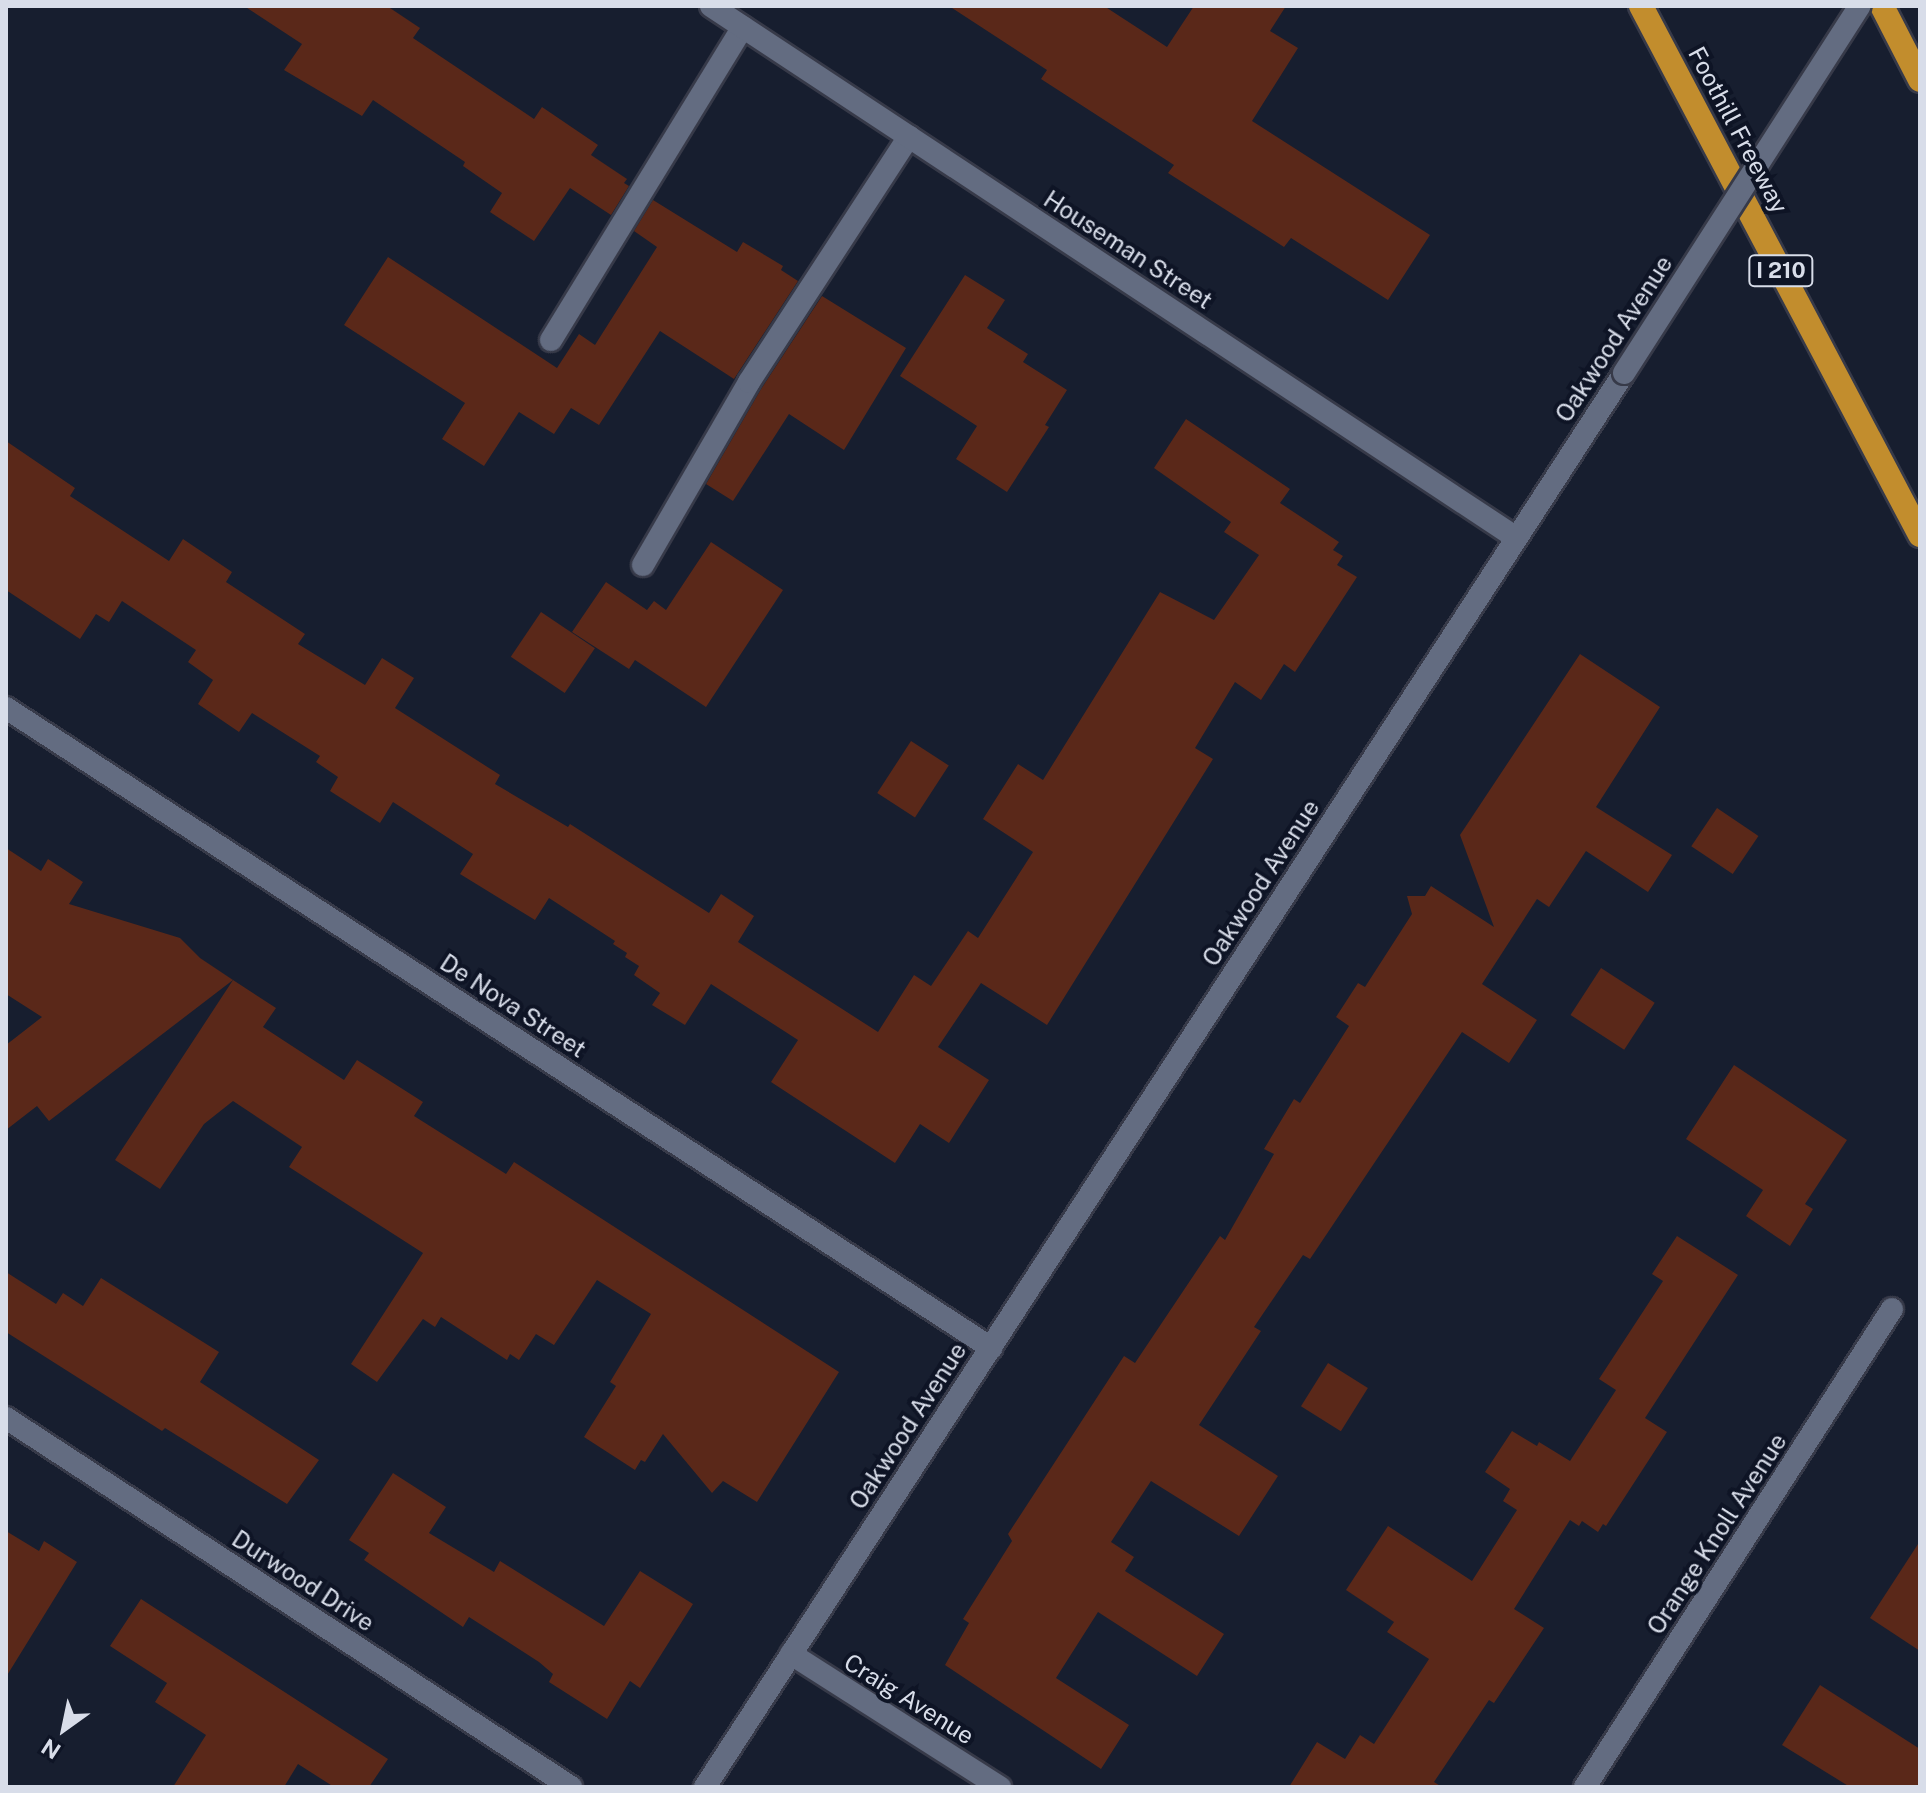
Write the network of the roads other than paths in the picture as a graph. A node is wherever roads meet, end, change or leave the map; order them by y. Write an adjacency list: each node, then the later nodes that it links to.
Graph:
1 (711, 6): 5 (street, Houseman Street)
2 (1641, 6): 9 (highway, Foothill Freeway / I 210)
3 (1860, 6): 10 (street, Oakwood Avenue, bridge)
4 (1882, 6): 6 (highway)
5 (743, 27): 7 (street, Houseman Street); 8 (street)
6 (1920, 80)
7 (909, 137): 10 (street, Houseman Street); 11 (street)
8 (551, 340)
9 (1920, 535)
10 (1515, 537): 14 (street, Oakwood Avenue)
11 (643, 565)
12 (6, 708): 14 (street, De Nova Street)
13 (1892, 1309): 20 (street, Orange Knoll Avenue)
14 (991, 1348): 16 (street, Oakwood Avenue)
15 (6, 1418): 17 (street, Durwood Drive)
16 (791, 1654): 18 (street, Oakwood Avenue); 19 (street, Craig Avenue)
17 (571, 1787)
18 (705, 1787)
19 (1000, 1787)
20 (1585, 1787)

